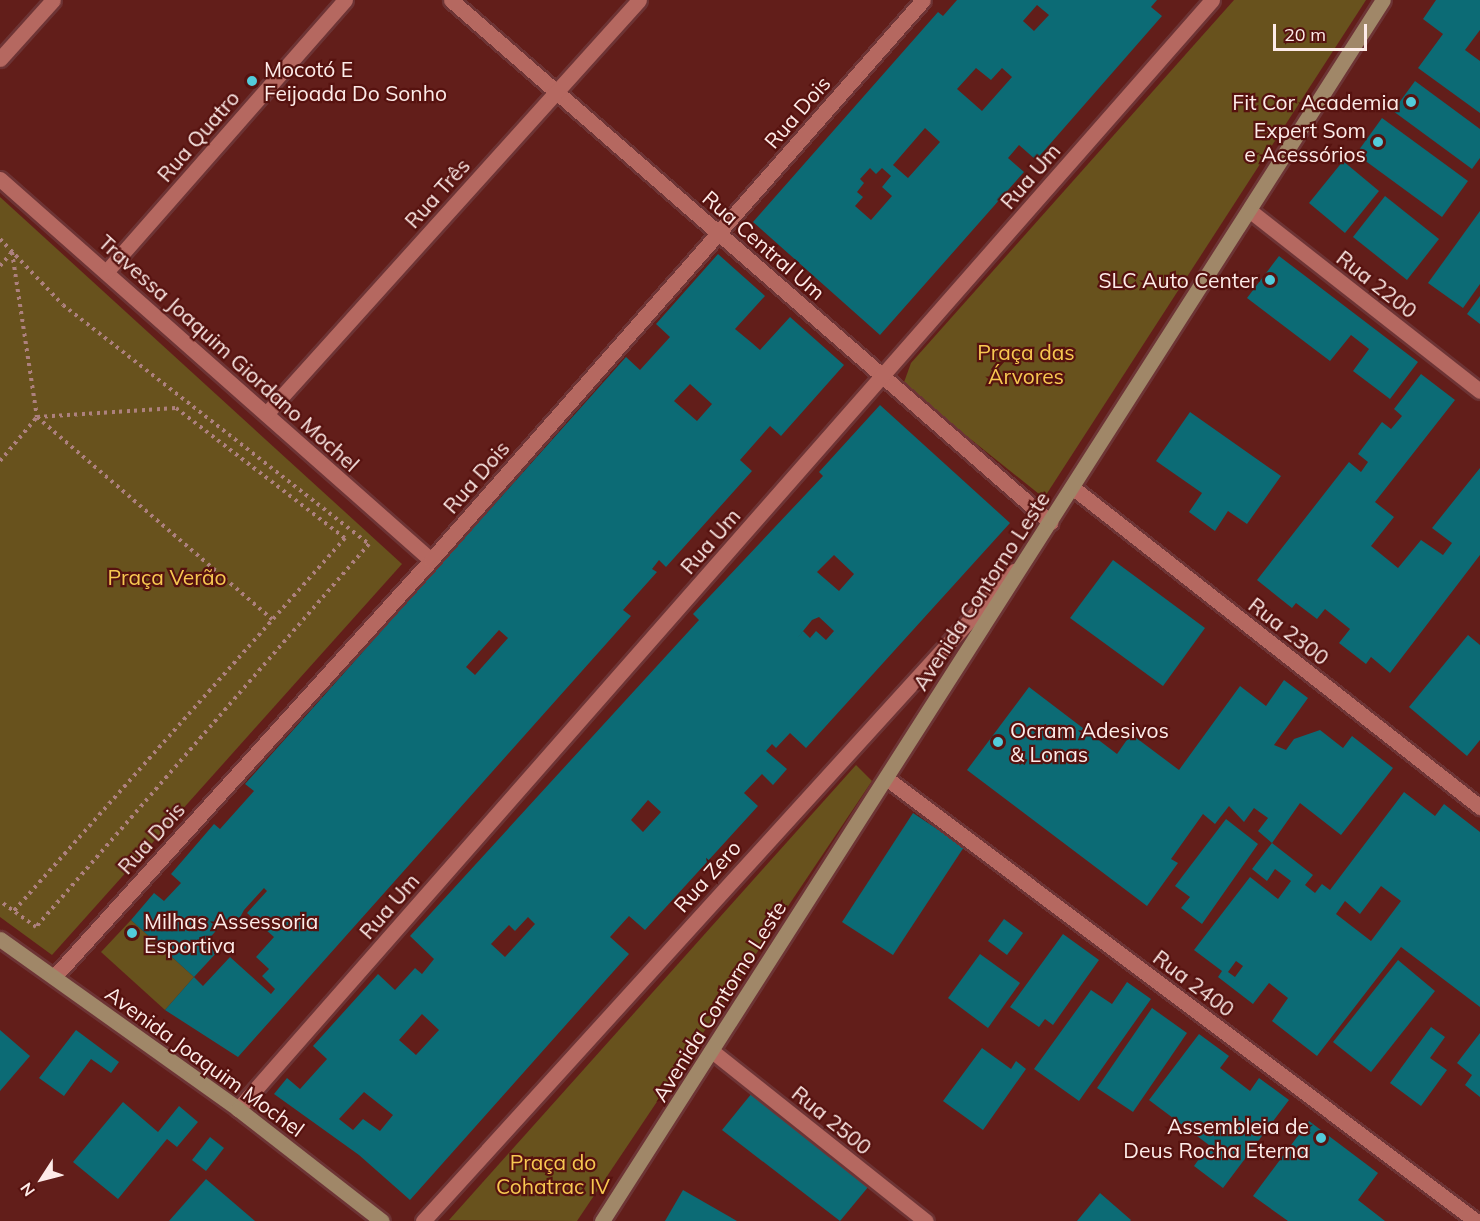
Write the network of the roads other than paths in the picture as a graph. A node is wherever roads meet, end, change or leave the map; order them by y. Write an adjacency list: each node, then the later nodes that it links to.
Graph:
1 (53, 0): 8 (street)
2 (345, 0): 13 (street, Rua Quatro)
3 (451, 0): 9 (street, Rua Central Um)
4 (639, 0): 9 (street, Rua Três)
5 (923, 0): 12 (street, Rua Dois)
6 (1212, 0): 14 (street, Rua Um)
7 (1383, 0): 11 (main road, Avenida Contorno Leste)
8 (0, 59)
9 (557, 92): 12 (street, Rua Central Um); 16 (street, Rua Três)
10 (0, 179): 13 (street, Travessa Joaquim Giordano Mochel)
11 (1249, 210): 15 (street, Rua 2200); 17 (main road, Avenida Contorno Leste)
12 (719, 233): 14 (street, Rua Central Um); 19 (street, Rua Dois)
13 (106, 272): 16 (street, Travessa Joaquim Giordano Mochel)
14 (883, 376): 18 (street, Rua Central Um); 26 (street, Rua Um)
15 (1480, 391)
16 (266, 414): 19 (street, Travessa Joaquim Giordano Mochel)
17 (1072, 487): 18 (main road, Avenida Contorno Leste); 22 (street, Rua 2300)
18 (1050, 522): 20 (main road, Avenida Contorno Leste)
19 (431, 560): 24 (street, Rua Dois)
20 (1025, 561): 21 (main road, Avenida Contorno Leste); 29 (street, Rua Zero)
21 (886, 778): 25 (main road, Avenida Contorno Leste); 33 (street, Rua 2400)
22 (1480, 807)
23 (0, 939): 24 (main road, Avenida Joaquim Mochel)
24 (54, 976): 26 (main road, Avenida Joaquim Mochel)
25 (712, 1051): 27 (main road, Avenida Contorno Leste); 32 (street, Rua 2500)
26 (238, 1109): 28 (main road, Avenida Joaquim Mochel)
27 (614, 1205): 30 (main road, Avenida Contorno Leste); 31 (main road, Avenida Contorno Leste)
28 (382, 1221)
29 (423, 1221)
30 (602, 1221)
31 (608, 1221)
32 (926, 1221)
33 (1476, 1221)

